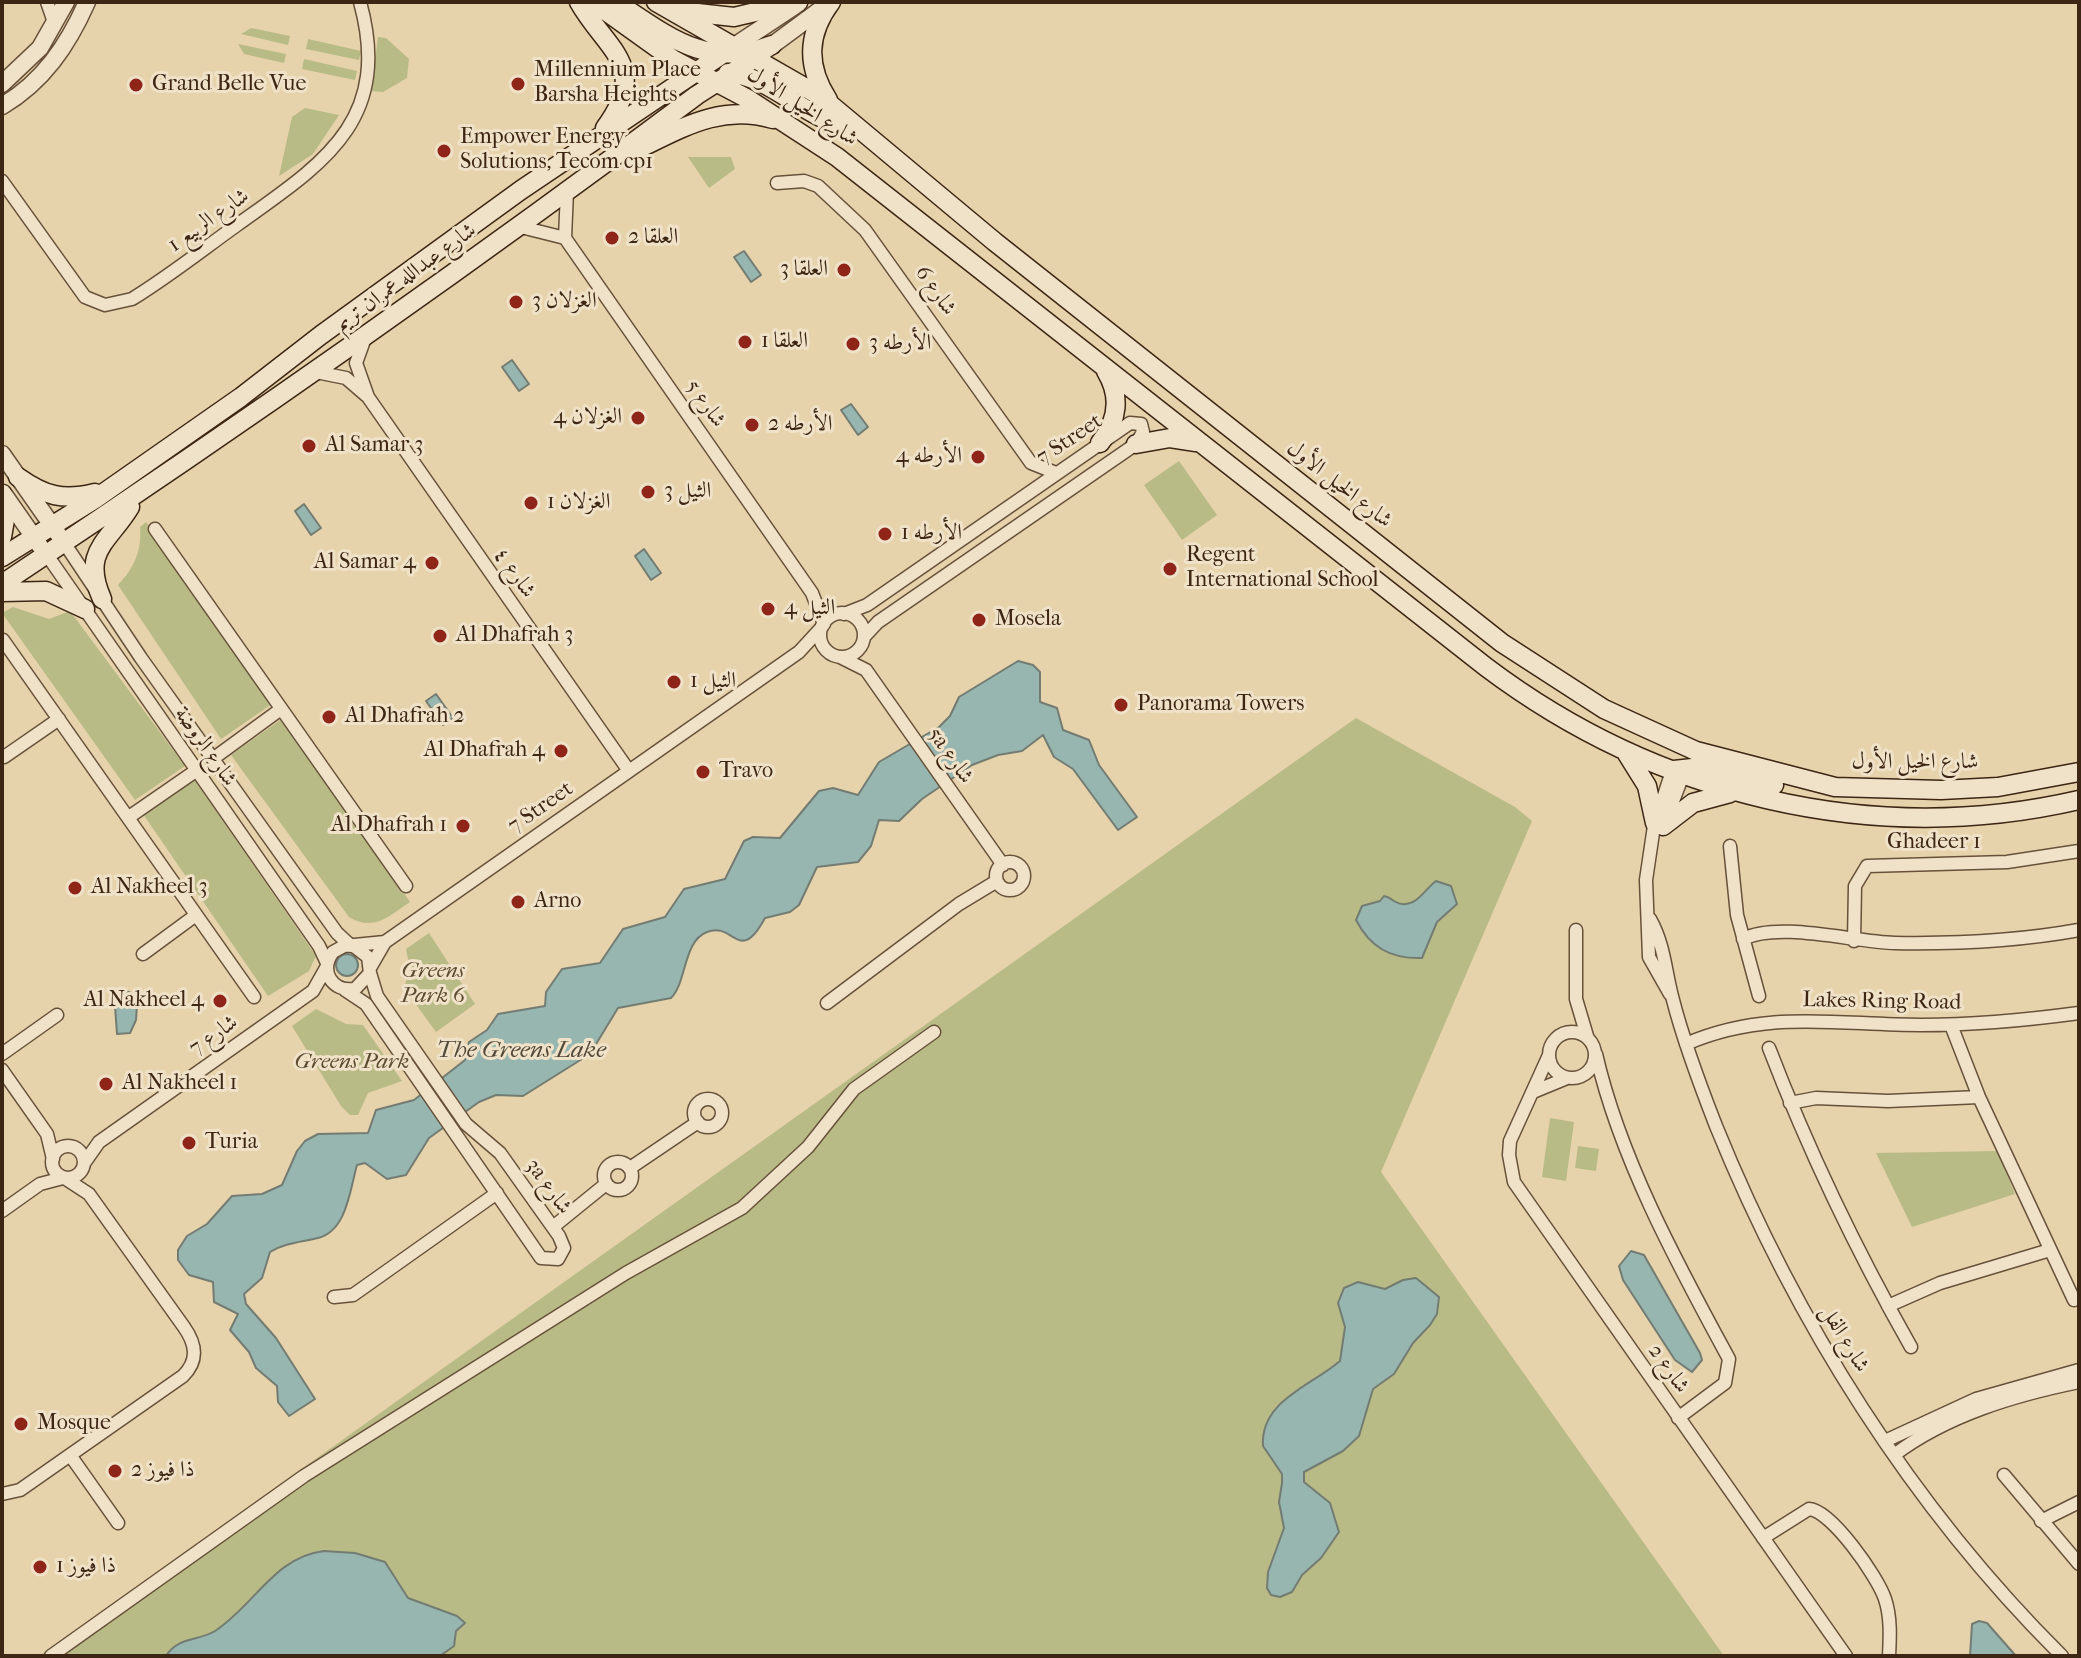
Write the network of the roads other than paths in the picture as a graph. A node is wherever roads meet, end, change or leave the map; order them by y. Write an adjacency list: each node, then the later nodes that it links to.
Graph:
1 (47, 2): 11 (street)
2 (66, 2): 11 (street)
3 (87, 2): 18 (street)
4 (360, 2): 24 (street, شارع الربيع 1)
5 (579, 2): 22 (main road)
6 (593, 2): 14 (main road, شارع الخيل الأول)
7 (616, 2): 13 (main road)
8 (799, 2): 10 (main road); 13 (street, شارع عبدالله عمران تريم)
9 (831, 2): 12 (street); 19 (main road)
10 (658, 3): 13 (main road, شارع الخيل الأول)
11 (55, 25): 15 (street)
12 (772, 45): 13 (main road)
13 (739, 54): 14 (main road, شارع عبدالله عمران تريم); 14 (main road, شارع عبدالله عمران تريم); 19 (main road, شارع الخيل الأول)
14 (711, 75): 16 (main road); 17 (main road, شارع الخيل الأول); 22 (main road, شارع عبدالله عمران تريم); 23 (main road, شارع عبدالله عمران تريم)
15 (2, 84)
16 (769, 87): 17 (main road); 21 (main road)
17 (748, 99): 20 (main road, شارع الخيل الأول)
18 (2, 106)
19 (831, 106): 21 (main road, شارع الخيل الأول)
20 (785, 123): 23 (main road); 30 (main road, شارع الخيل الأول)
21 (856, 128): 68 (main road, شارع الخيل الأول)
22 (598, 136): 40 (main road, شارع عبدالله عمران تريم)
23 (609, 158): 26 (main road, شارع عبدالله عمران تريم)
24 (2, 181)
25 (777, 183): 37 (street, شارع 6)
26 (567, 188): 27 (main road, شارع عبدالله عمران تريم); 28 (street)
27 (517, 226): 28 (street); 29 (main road, شارع عبدالله عمران تريم)
28 (565, 238): 53 (street, شارع 5)
29 (365, 338): 31 (main road, شارع عبدالله عمران تريم); 32 (street, شارع ٤)
30 (1102, 365): 33 (main road); 35 (main road, شارع الخيل الأول)
31 (316, 372): 32 (street, شارع ٤); 43 (main road, شارع عبدالله عمران تريم)
32 (368, 397): 70 (street, شارع ٤)
33 (1100, 443): 34 (street, 7 Street); 38 (street, 7 Street)
34 (1136, 444): 35 (main road); 58 (street, 7 Street)
35 (1202, 444): 65 (main road, شارع الخيل الأول)
36 (2, 454): 39 (street)
37 (1031, 463): 38 (street); 41 (street)
38 (1056, 473): 41 (street, 7 Street)
39 (18, 477): 40 (main road); 44 (street)
40 (109, 489): 44 (main road, شارع عبدالله عمران تريم)
41 (1030, 491): 56 (street, 7 Street)
42 (2, 493): 46 (street); 47 (main road)
43 (136, 497): 48 (main road, شارع عبدالله عمران تريم); 54 (main road)
44 (52, 525): 46 (main road, شارع عبدالله عمران تريم); 48 (street)
45 (155, 529): 63 (street)
46 (33, 536): 49 (street); 50 (main road, شارع عبدالله عمران تريم)
47 (2, 537)
48 (65, 544): 49 (main road, شارع عبدالله عمران تريم); 54 (street, شارع الروضة)
49 (47, 555): 51 (main road, شارع عبدالله عمران تريم); 55 (street, شارع الروضة)
50 (2, 557)
51 (2, 584)
52 (2, 592): 55 (main road)
53 (812, 593): 56 (street, شارع 5); 57 (street, شارع 5)
54 (102, 599): 67 (street, شارع الروضة)
55 (85, 609): 69 (street, شارع الروضة)
56 (842, 614): 57 (street); 58 (street)
57 (823, 626): 60 (street, 7 Street); 61 (street)
58 (864, 639): 61 (street); 62 (street, 5a شارع)
59 (3, 640): 64 (street)
60 (799, 652): 61 (street); 70 (street, 7 Street)
61 (837, 656): 62 (street, 5a شارع)
62 (866, 670): 79 (street, 5a شارع)
63 (281, 709): 67 (street); 81 (street)
64 (59, 719): 66 (street); 75 (street)
65 (1628, 754): 68 (main road, شارع الخيل الأول); 76 (main road)
66 (4, 757)
67 (214, 758): 88 (street, شارع الروضة)
68 (1677, 761): 72 (main road); 72 (main road, شارع الخيل الأول); 73 (main road, شارع الخيل الأول); 76 (street, شارع الفل)
69 (197, 770): 75 (street); 90 (street, شارع الروضة)
70 (629, 771): 87 (street, 7 Street)
71 (2079, 772): 72 (main road, شارع الخيل الأول)
72 (1826, 784)
73 (1744, 794): 74 (main road, شارع الخيل الأول); 76 (main road)
74 (2079, 800)
75 (129, 817): 82 (street)
76 (1657, 829): 104 (street, شارع الفل)
77 (1730, 846): 85 (street)
78 (2079, 851): 86 (street, Ghadeer 1)
79 (1003, 865): 80 (street); 80 (street)
80 (997, 881): 97 (street)
81 (406, 886)
82 (196, 915): 89 (street); 95 (street)
83 (1576, 930): 96 (street, شارع 2)
84 (2079, 930): 86 (street)
85 (1743, 939): 86 (street); 94 (street)
86 (1854, 941)
87 (385, 942): 88 (street); 91 (street)
88 (353, 946): 90 (street); 91 (street)
89 (143, 954)
90 (326, 966): 92 (street); 93 (street, شارع 7)
91 (370, 970): 92 (street); 111 (street, 3a شارع)
92 (342, 989): 93 (street, شارع 7); 111 (street, 3a شارع)
93 (313, 991): 119 (street, شارع 7)
94 (1759, 996)
95 (254, 997)
96 (1576, 999): 102 (street, شارع 2); 103 (street, شارع 2)
97 (827, 1003)
98 (2079, 1013): 100 (street, Lakes Ring Road)
99 (57, 1015): 106 (street)
100 (1951, 1025): 104 (street, Lakes Ring Road); 113 (street)
101 (934, 1032): 152 (street)
102 (1563, 1033): 103 (street); 108 (street, شارع 2)
103 (1587, 1036): 107 (street, شارع 2)
104 (1686, 1044): 141 (street, شارع الفل)
105 (1769, 1048): 115 (street)
106 (2, 1054)
107 (1596, 1054): 110 (street); 114 (street, شارع 2)
108 (1549, 1055): 110 (street); 112 (street, شارع 2)
109 (2, 1070): 118 (street)
110 (1572, 1078): 112 (street); 114 (street)
111 (427, 1081): 117 (street, 3a شارع)
112 (1533, 1092): 140 (street, شارع 2)
113 (1979, 1097): 115 (street); 133 (street)
114 (1609, 1099): 140 (street, شارع 2)
115 (1790, 1103): 136 (street)
116 (698, 1122): 125 (street)
117 (461, 1128): 121 (street, 3a شارع); 124 (street, 3a شارع)
118 (47, 1134): 120 (street); 122 (street)
119 (99, 1142): 120 (street, شارع 7); 123 (street, شارع 7)
120 (72, 1147): 122 (street); 123 (street)
121 (500, 1153): 124 (street); 132 (street, 3a شارع)
122 (53, 1161): 126 (street); 127 (street)
123 (84, 1165): 126 (street); 129 (street)
124 (480, 1167): 130 (street, 3a شارع)
125 (630, 1168): 128 (street); 128 (street)
126 (64, 1178): 127 (street); 129 (street)
127 (40, 1184): 131 (street)
128 (606, 1184): 132 (street)
129 (89, 1194): 142 (street)
130 (499, 1196): 132 (street, 3a شارع); 134 (street)
131 (2, 1211)
132 (551, 1225)
133 (2050, 1250): 135 (street); 136 (street)
134 (334, 1297)
135 (2074, 1300)
136 (1888, 1306): 137 (street)
137 (1911, 1347)
138 (2079, 1370): 141 (street)
139 (2079, 1382): 143 (street)
140 (1678, 1418): 149 (street, شارع 2)
141 (1885, 1441): 143 (street, شارع الفل)
142 (70, 1455): 145 (street); 148 (street)
143 (1894, 1455): 155 (street, شارع الفل)
144 (2004, 1475): 147 (street)
145 (2, 1494)
146 (2079, 1502): 147 (street)
147 (2041, 1521): 150 (street)
148 (118, 1523)
149 (1763, 1538): 151 (street); 153 (street, شارع 2)
150 (2079, 1564)
151 (1889, 1651): 154 (street)
152 (51, 1656)
153 (1846, 1656)
154 (1879, 1656)
155 (2062, 1656)

